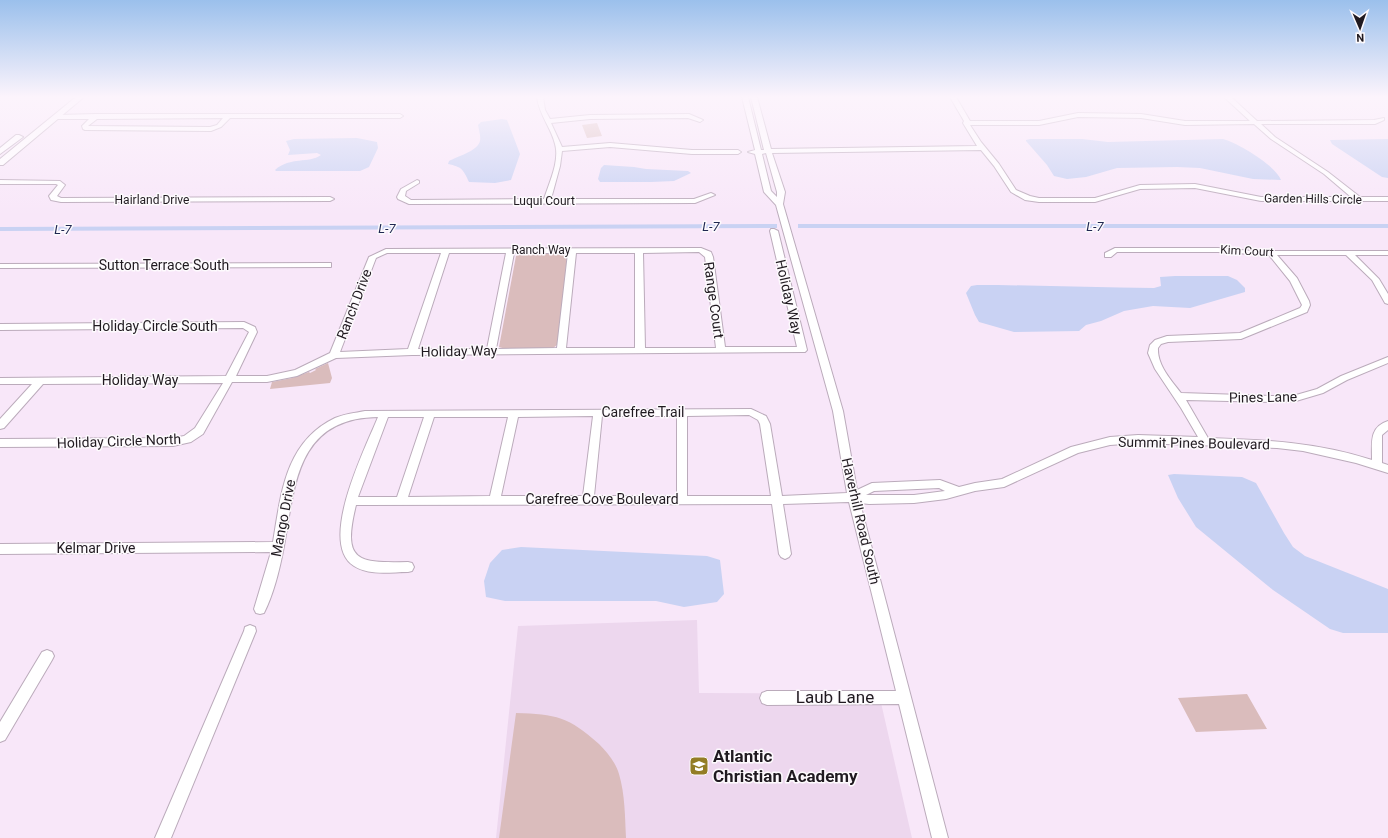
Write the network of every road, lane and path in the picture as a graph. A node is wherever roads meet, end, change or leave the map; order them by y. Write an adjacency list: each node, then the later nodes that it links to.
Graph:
1 (20, 136): 10 (main road)
2 (33, 136): 15 (main road)
3 (555, 136): 9 (street)
4 (755, 136): 14 (street, Haverhill Road South)
5 (764, 136): 11 (street, Haverhill Road South)
6 (973, 136): 8 (street, Garden Hills Circle)
7 (1273, 136): 19 (street)
8 (982, 148): 11 (street); 19 (street, Garden Hills Circle)
9 (559, 149): 12 (street); 22 (street)
10 (2, 150)
11 (768, 151): 14 (street); 23 (street, Haverhill Road South)
12 (738, 152)
13 (751, 152): 14 (street)
14 (759, 152): 23 (street, Haverhill Road South)
15 (0, 163)
16 (0, 182): 21 (street, Hairland Drive)
17 (417, 182): 22 (street, Luqui Court)
18 (711, 196): 22 (street, Luqui Court)
19 (1358, 199): 20 (street, Garden Hills Circle)
20 (1388, 199)
21 (330, 200)
22 (547, 201)
23 (779, 204): 61 (street, Haverhill Road South)
24 (774, 231): 40 (street, Holiday Way)
25 (639, 249): 28 (street, Ranch Way); 29 (street, Ranch Way); 39 (street)
26 (446, 250): 27 (street, Ranch Way); 33 (street, Ranch Way); 43 (street)
27 (511, 250): 28 (street, Ranch Way); 41 (street)
28 (572, 250): 42 (street)
29 (705, 252): 40 (street, Range Court)
30 (1271, 253): 31 (street, Kim Court); 34 (street, Kim Court); 49 (street)
31 (1348, 253): 32 (street, Kim Court); 37 (street)
32 (1388, 253)
33 (376, 254): 44 (street, Ranch Drive)
34 (1108, 255)
35 (328, 265): 36 (street, Sutton Terrace South)
36 (0, 266)
37 (1388, 301)
38 (0, 327): 46 (street, Holiday Circle South)
39 (640, 350): 40 (street, Holiday Way); 42 (street, Holiday Way)
40 (721, 350)
41 (491, 351): 42 (street, Holiday Way); 43 (street, Holiday Way)
42 (560, 351)
43 (412, 352): 44 (street, Holiday Way)
44 (334, 355): 46 (street, Holiday Way)
45 (1388, 360): 49 (street, Pines Lane)
46 (229, 380): 48 (street, Holiday Way); 58 (street, Holiday Circle North)
47 (0, 381): 48 (street, Holiday Way)
48 (40, 381): 55 (street)
49 (1178, 397): 57 (street)
50 (598, 412): 51 (street, Carefree Trail); 54 (street, Carefree Trail); 62 (street)
51 (682, 412): 63 (street); 65 (street, Carefree Trail)
52 (385, 413): 53 (street, Carefree Trail); 66 (street); 68 (street, Mango Drive)
53 (430, 413): 54 (street, Carefree Trail); 67 (street)
54 (514, 413): 64 (street)
55 (0, 424)
56 (1388, 425): 59 (street)
57 (1205, 441): 59 (street, Summit Pines Boulevard); 61 (street, Summit Pines Boulevard)
58 (0, 443)
59 (1377, 465): 60 (street, Summit Pines Boulevard)
60 (1388, 469)
61 (853, 497): 65 (street, Carefree Cove Boulevard); 75 (street, Haverhill Road South)
62 (588, 499): 63 (street, Carefree Cove Boulevard); 64 (street, Carefree Cove Boulevard)
63 (682, 499): 65 (street, Carefree Cove Boulevard)
64 (494, 500): 67 (street, Carefree Cove Boulevard)
65 (778, 500): 70 (street, Carefree Trail)
66 (351, 501): 67 (street, Carefree Cove Boulevard); 71 (street)
67 (401, 501)
68 (278, 547): 69 (street, Kelmar Drive); 72 (street, Mango Drive)
69 (0, 549)
70 (785, 554)
71 (408, 567)
72 (260, 609)
73 (250, 631): 78 (street)
74 (47, 656): 77 (street)
75 (904, 697): 76 (street, Laub Lane); 79 (street, Haverhill Road South)
76 (767, 698)
77 (0, 735)
78 (163, 838)
79 (940, 838)

